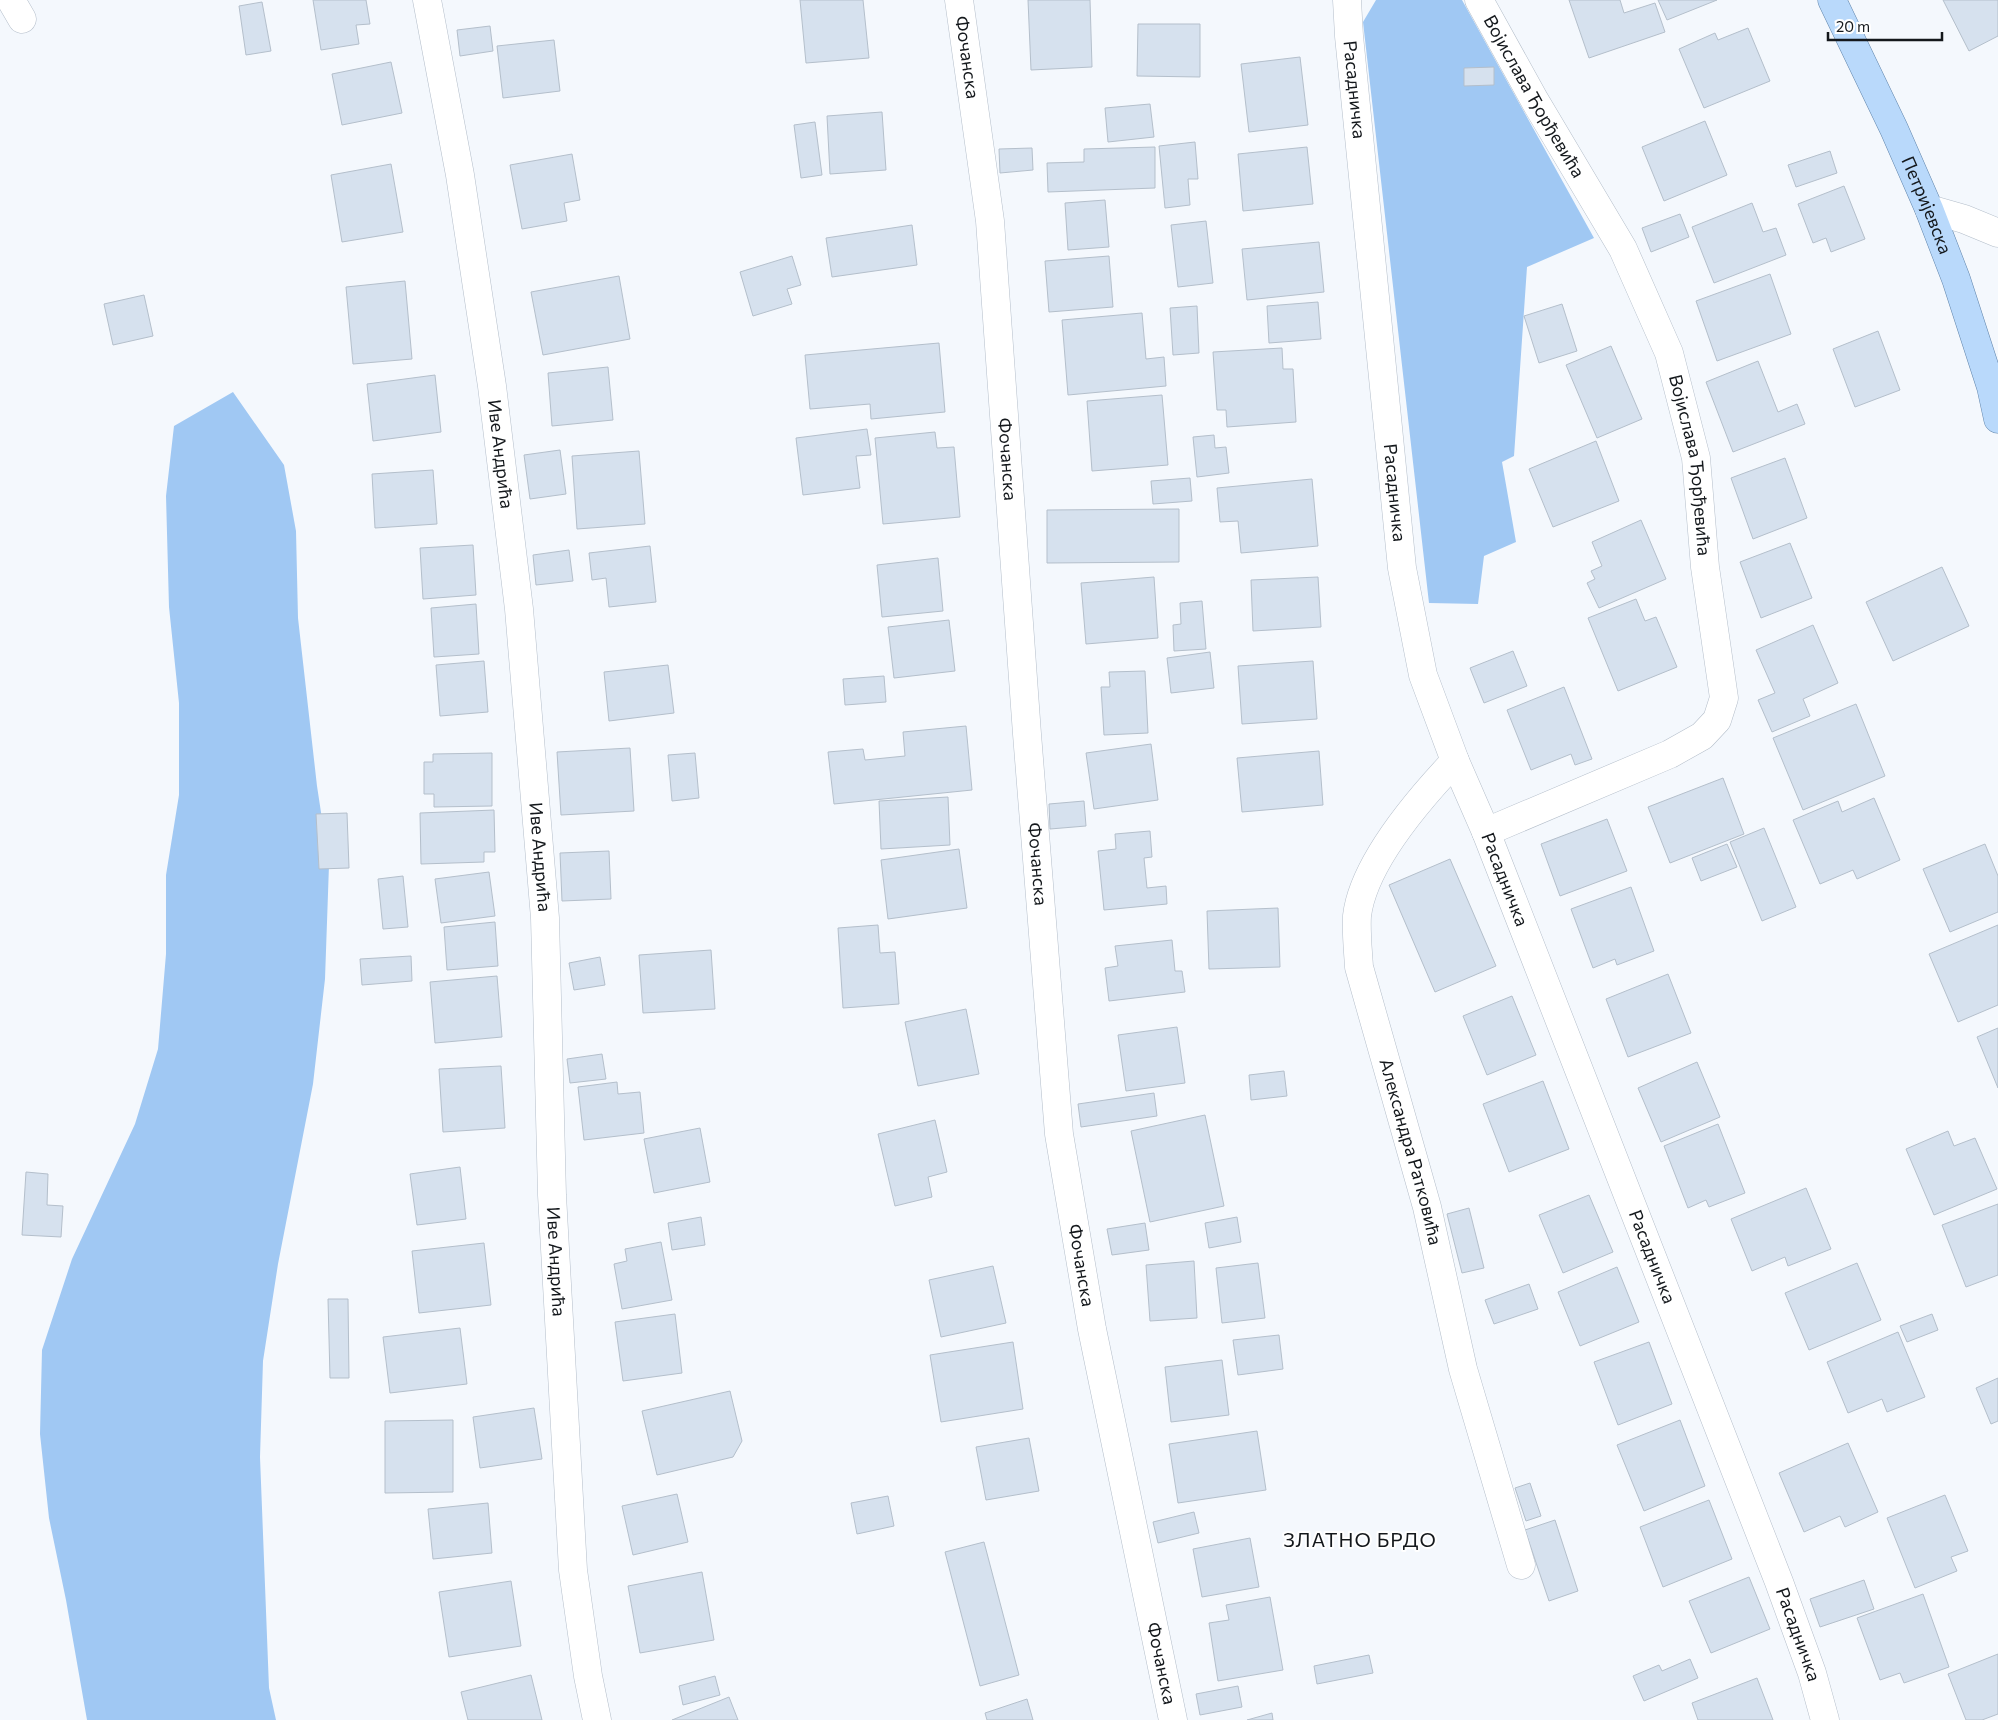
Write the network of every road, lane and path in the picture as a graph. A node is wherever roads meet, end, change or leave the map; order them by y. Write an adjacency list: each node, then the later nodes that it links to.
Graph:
1 (427, 0): 12 (street, Иве Андрића)
2 (960, 0): 13 (street, Фочанска)
3 (1347, 0): 9 (street, Расадничка)
4 (1479, 0): 10 (street, Војислава Ђорђевића)
5 (1832, 0): 6 (main road, Петријевска)
6 (1929, 209): 7 (street); 8 (main road, Петријевска)
7 (1998, 233)
8 (1998, 419)
9 (1455, 761): 10 (street, Расадничка); 11 (street, Александра Ратковића)
10 (1486, 832): 14 (street, Расадничка)
11 (1521, 1565)
12 (597, 1720)
13 (1173, 1720)
14 (1825, 1720)

